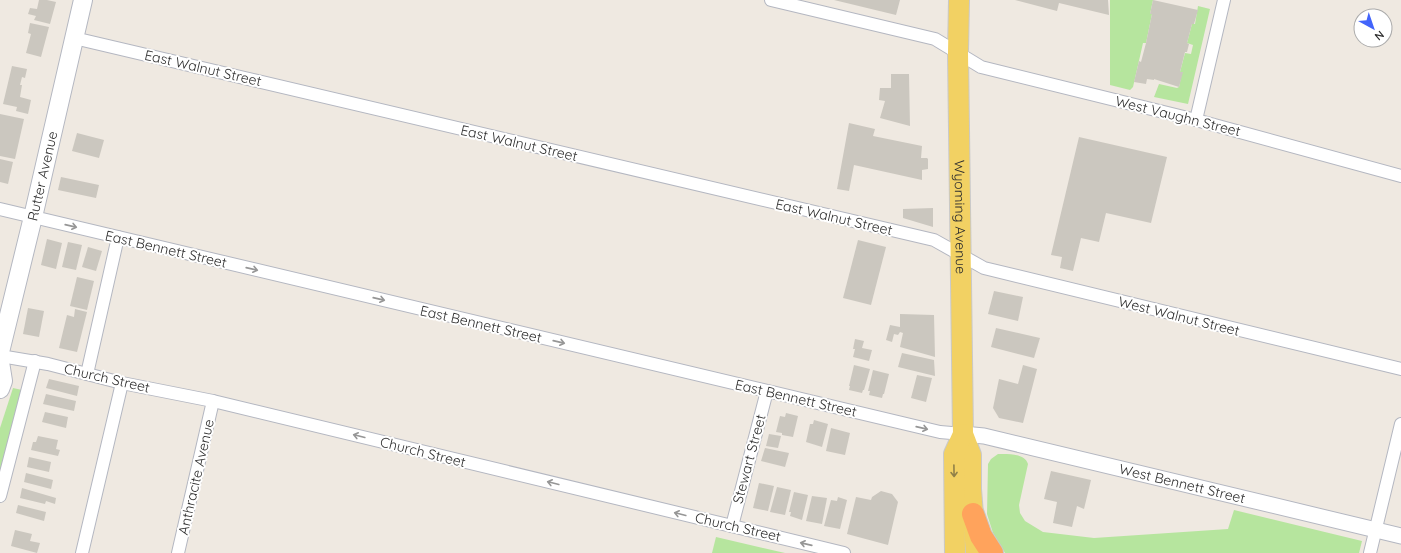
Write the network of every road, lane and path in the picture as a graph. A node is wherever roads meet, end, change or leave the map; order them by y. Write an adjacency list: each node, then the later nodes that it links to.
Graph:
1 (83, 0): 5 (main road, Rutter Avenue)
2 (771, 0): 6 (street, West Vaughn Street)
3 (959, 0): 6 (main road, Wyoming Avenue)
4 (1224, 0): 7 (street)
5 (74, 38): 10 (main road, Rutter Avenue); 12 (street, East Walnut Street)
6 (958, 53): 7 (street, West Vaughn Street); 12 (main road, Wyoming Avenue)
7 (1196, 120): 8 (street, West Vaughn Street)
8 (1401, 176)
9 (0, 209): 10 (street, East Bennett Street)
10 (33, 217): 11 (street, East Bennett Street, one-way to 11); 13 (main road, Rutter Avenue)
11 (118, 237): 18 (street); 21 (street, East Bennett Street, one-way to 21)
12 (961, 255): 17 (street, West Walnut Street); 24 (main road, Wyoming Avenue)
13 (0, 352)
14 (0, 356): 15 (street, Church Street)
15 (35, 361): 18 (street, Church Street); 25 (street)
16 (0, 362): 20 (main road)
17 (1401, 369)
18 (87, 374): 19 (street, Church Street)
19 (122, 383): 22 (street, Church Street); 31 (street)
20 (0, 389)
21 (767, 391): 24 (street, East Bennett Street, one-way to 24); 27 (street, Stewart Street)
22 (214, 402): 27 (street, Church Street, one-way to 22); 32 (street, Anthracite Avenue)
23 (1401, 424): 28 (street)
24 (963, 434): 26 (main road, Wyoming Avenue); 28 (street, West Bennett Street); 34 (main road, Wyoming Avenue, one-way to 34)
25 (0, 496)
26 (973, 514): 35 (main road, Wyoming Avenue); 36 (highway)
27 (732, 526): 30 (street, Church Street, one-way to 27)
28 (1376, 530): 29 (street, West Bennett Street); 37 (street)
29 (1401, 536)
30 (823, 550): 33 (street, Church Street)
31 (82, 553)
32 (178, 553)
33 (844, 553)
34 (955, 553)
35 (976, 553)
36 (992, 553)
37 (1370, 553)

